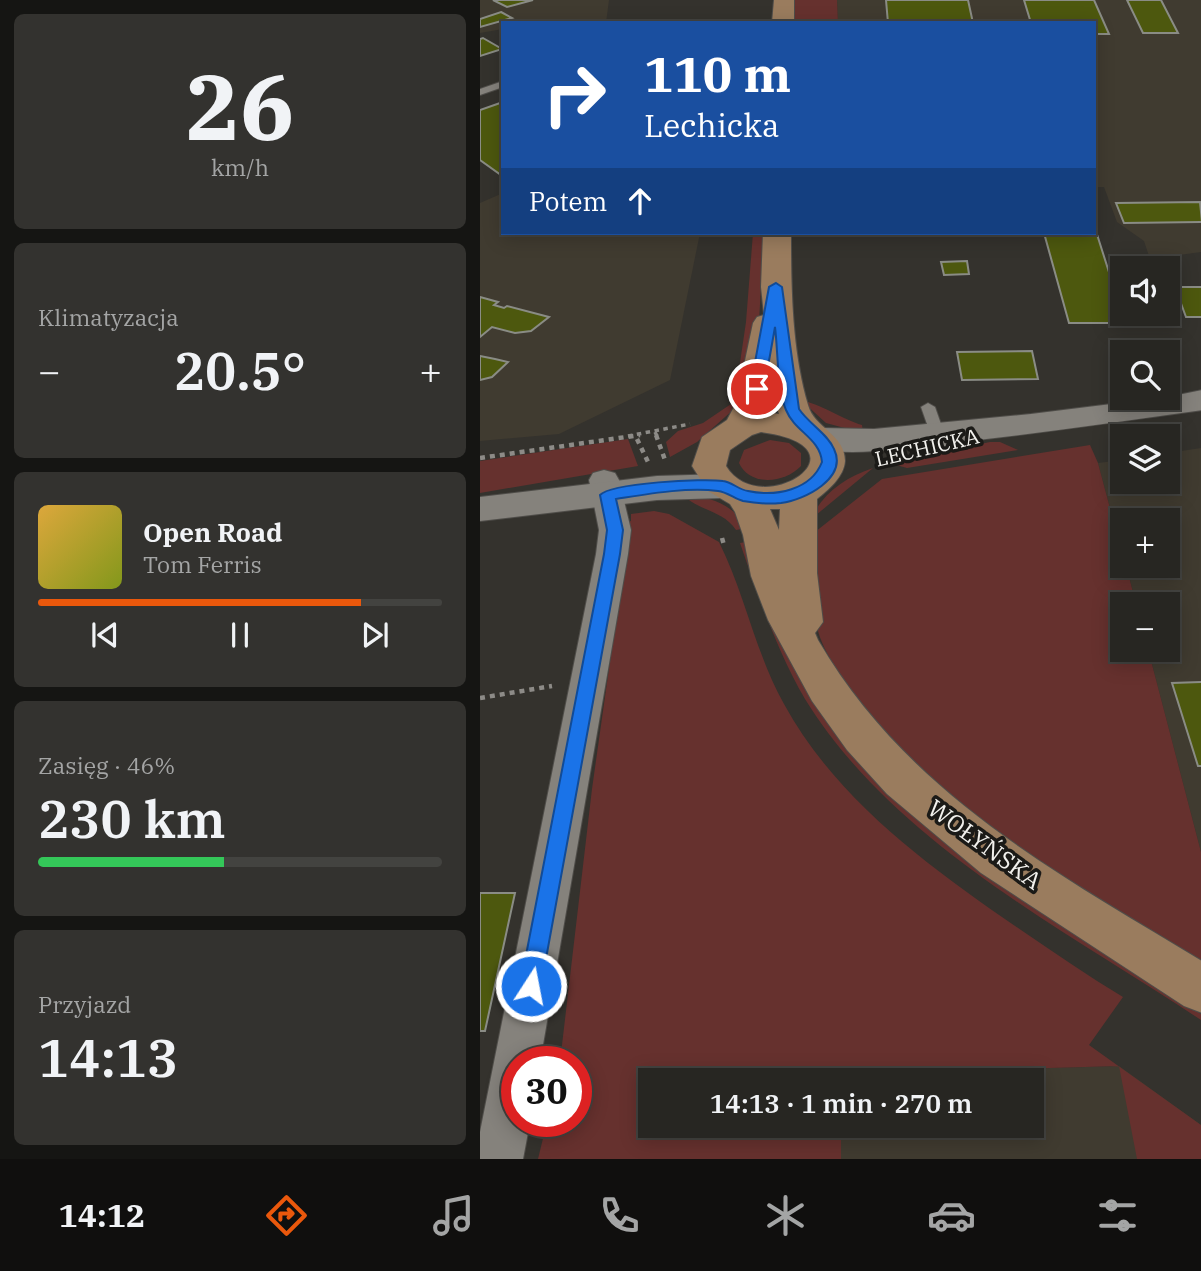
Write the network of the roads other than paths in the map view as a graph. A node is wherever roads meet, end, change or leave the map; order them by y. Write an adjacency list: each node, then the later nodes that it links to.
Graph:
1 (784, 0): 2 (main road)
2 (783, 21)
3 (501, 85): 4 (lane)
4 (480, 92)
5 (777, 235): 6 (main road)
6 (776, 287): 9 (main road); 10 (main road)
7 (1201, 400): 8 (street, LECHICKA)
8 (935, 428): 10 (street, LECHICKA); 11 (street, LECHICKA)
9 (717, 431): 10 (main road); 12 (street); 13 (main road)
10 (813, 434): 11 (main road)
11 (812, 484): 13 (main road); 15 (main road, WOŁYŃSKA)
12 (606, 488): 13 (street); 14 (street); 17 (street)
13 (733, 491): 15 (main road, WOŁYŃSKA)
14 (480, 507)
15 (809, 655): 16 (main road, WOŁYŃSKA)
16 (1202, 989)
17 (520, 1046)
18 (503, 1137): 19 (street)
19 (499, 1159)

